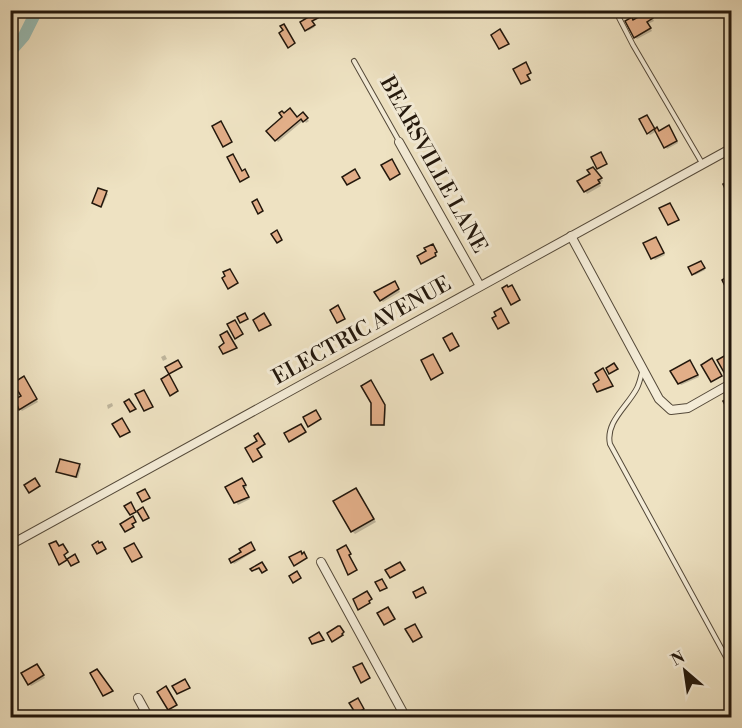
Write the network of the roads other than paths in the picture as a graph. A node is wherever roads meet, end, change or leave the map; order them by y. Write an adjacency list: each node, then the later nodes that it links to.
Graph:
1 (615, 10): 5 (lane)
2 (354, 61): 3 (lane, BEARSVILLE LANE)
3 (399, 142): 7 (street, BEARSVILLE LANE)
4 (732, 148): 5 (street, ELECTRIC AVENUE)
5 (702, 164): 6 (street, ELECTRIC AVENUE)
6 (571, 236): 7 (street, ELECTRIC AVENUE); 8 (street)
7 (480, 286): 10 (street, ELECTRIC AVENUE)
8 (643, 368): 9 (street); 12 (lane)
9 (732, 384)
10 (10, 544)
11 (321, 562): 15 (street)
12 (732, 668)
13 (138, 698): 14 (street)
14 (149, 717)
15 (406, 717)

